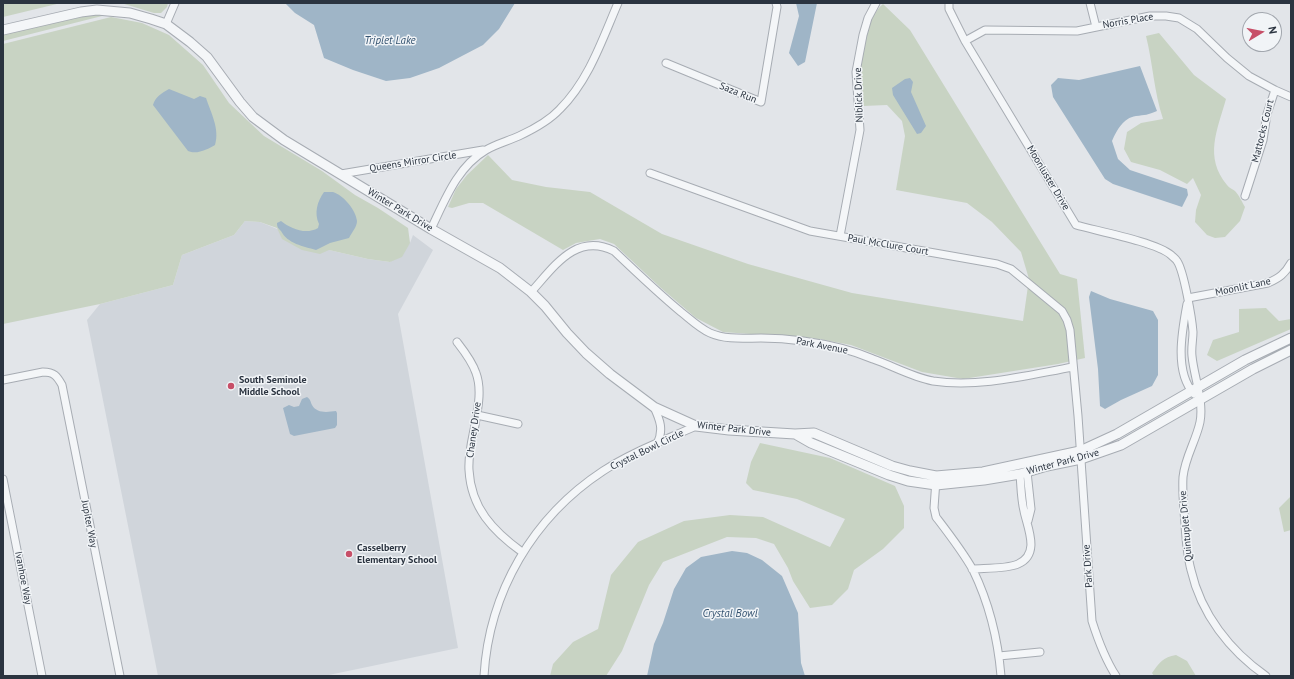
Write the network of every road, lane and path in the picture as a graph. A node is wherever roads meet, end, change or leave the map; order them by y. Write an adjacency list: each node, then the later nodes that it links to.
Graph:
1 (175, 3): 7 (street)
2 (618, 3): 14 (street, Queens Mirror Circle)
3 (776, 3): 11 (street, Saza Run)
4 (876, 3): 19 (street, Niblick Drive)
5 (949, 3): 10 (street, Moonluster Drive)
6 (1090, 3): 8 (street)
7 (166, 24): 9 (street, Winter Park Drive); 15 (street, Winter Park Drive)
8 (1096, 27): 10 (street, Norris Place); 12 (street, Norris Place)
9 (3, 30)
10 (965, 41): 22 (street, Moonluster Drive)
11 (666, 63)
12 (1275, 90): 13 (street, Norris Place); 17 (street, Mattocks Court)
13 (1291, 97)
14 (485, 150): 15 (street, Queens Mirror Circle); 18 (street, Queens Mirror Circle)
15 (341, 174): 18 (street, Winter Park Drive)
16 (650, 174): 19 (street, Paul McClure Court)
17 (1245, 196)
18 (431, 229): 21 (street, Winter Park Drive)
19 (840, 236): 28 (street, Paul McClure Court)
20 (1291, 263): 22 (street, Moonlit Lane)
21 (530, 292): 28 (street, Park Avenue); 32 (street, Winter Park Drive)
22 (1188, 298): 26 (street, Moonluster Drive); 27 (street, Moonluster Drive)
23 (1291, 338): 30 (street, Winter Park Drive)
24 (457, 342): 33 (street, Chaney Drive)
25 (1291, 350): 31 (street, Winter Park Drive)
26 (1181, 354): 27 (street); 30 (street, Moonluster Drive)
27 (1192, 356): 30 (street, Moonluster Drive)
28 (1074, 367): 38 (street)
29 (3, 380): 48 (street, Jupiter Way)
30 (1195, 389): 31 (street, Quintuplet Drive); 38 (street, Winter Park Drive)
31 (1199, 400): 38 (street, Winter Park Drive); 52 (street, Quintuplet Drive)
32 (654, 407): 35 (street, Winter Park Drive); 37 (street)
33 (477, 415): 34 (street); 43 (street, Chaney Drive)
34 (518, 424)
35 (696, 426): 36 (street, Winter Park Drive); 37 (street, Crystal Bowl Circle)
36 (796, 434): 40 (street, Winter Park Drive); 42 (street, Winter Park Drive)
37 (657, 444): 43 (street, Crystal Bowl Circle)
38 (1080, 455): 39 (street, Winter Park Drive); 40 (street, Winter Park Drive); 51 (street, Park Drive)
39 (1023, 473): 42 (street, Winter Park Drive); 44 (street)
40 (936, 476): 42 (street)
41 (3, 479): 47 (street, Ivanhoe Way)
42 (936, 485): 44 (street)
43 (522, 552): 49 (street, Crystal Bowl Circle)
44 (972, 569): 46 (street)
45 (1040, 652): 46 (street)
46 (999, 656): 50 (street)
47 (42, 676)
48 (120, 676)
49 (484, 676)
50 (1001, 676)
51 (1116, 676)
52 (1266, 676)

